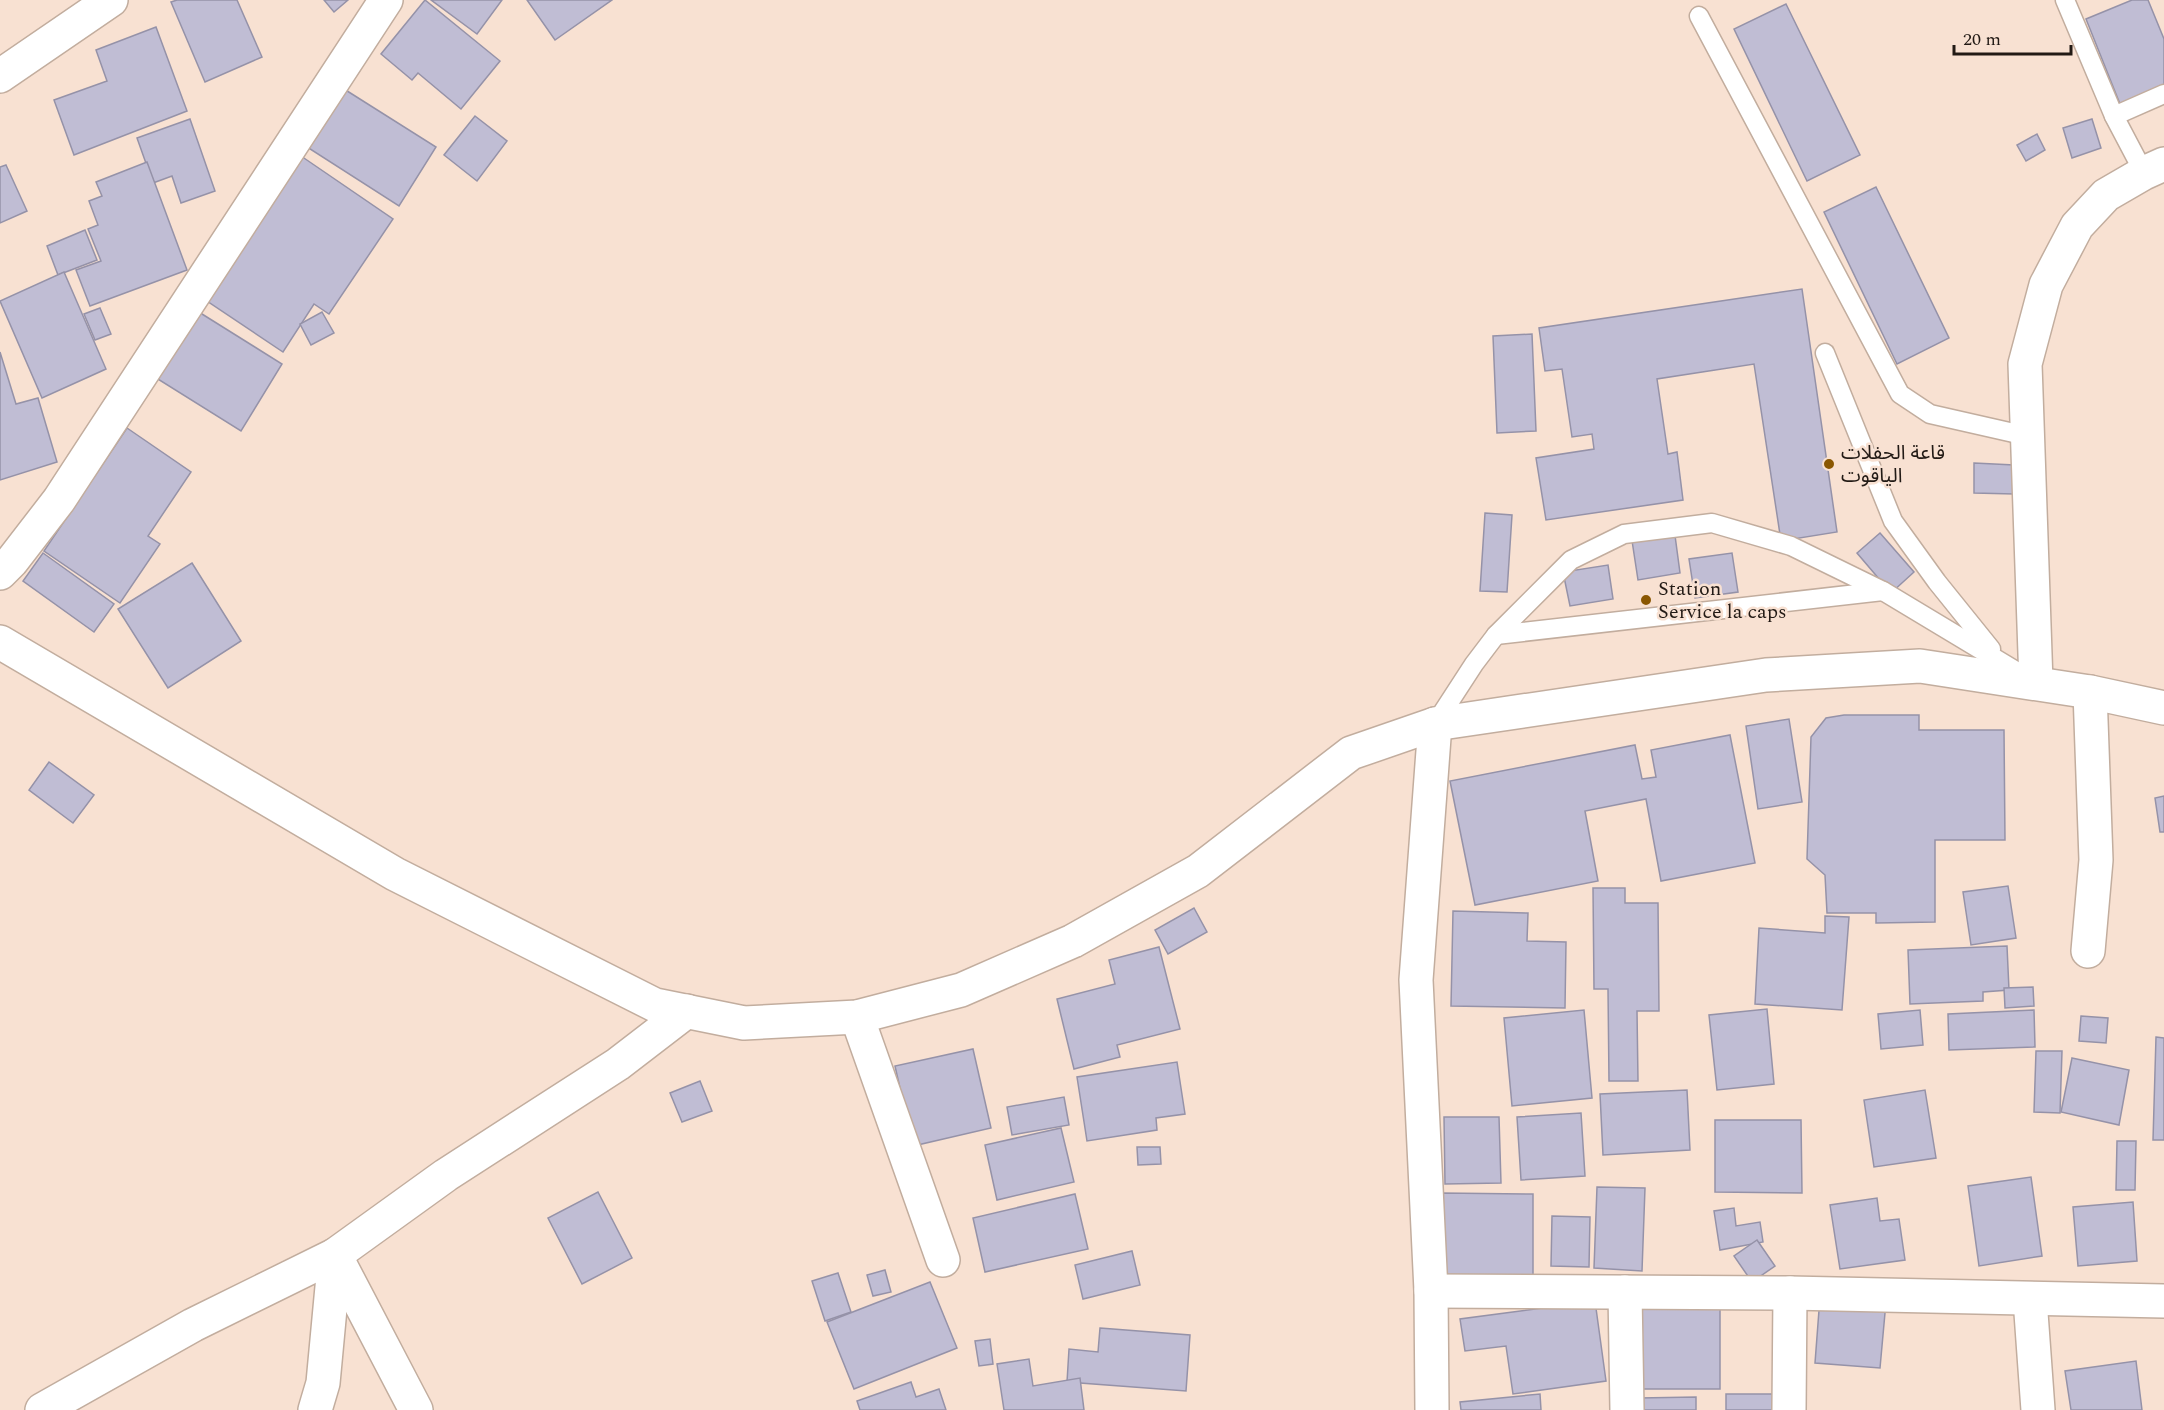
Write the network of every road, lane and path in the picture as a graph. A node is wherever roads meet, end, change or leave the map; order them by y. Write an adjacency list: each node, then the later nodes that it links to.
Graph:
1 (111, 0): 5 (street)
2 (386, 0): 11 (street)
3 (2065, 0): 7 (lane)
4 (1699, 16): 10 (lane)
5 (0, 76)
6 (2164, 94): 7 (lane)
7 (2114, 116): 8 (lane)
8 (2154, 169): 10 (street)
9 (1825, 353): 15 (lane)
10 (2027, 435): 16 (street)
11 (0, 573)
12 (1883, 591): 13 (lane); 13 (lane); 15 (lane)
13 (1496, 635): 19 (lane)
14 (0, 642): 21 (street)
15 (2001, 662): 16 (lane)
16 (2036, 683): 17 (street); 19 (street)
17 (2090, 692): 18 (street); 20 (street)
18 (2164, 708)
19 (1436, 724): 22 (street); 25 (street)
20 (2088, 951)
21 (687, 1011): 22 (street); 23 (street)
22 (857, 1017): 24 (street)
23 (335, 1255): 30 (street); 31 (street); 32 (street)
24 (943, 1260)
25 (1431, 1291): 26 (street); 33 (street)
26 (1625, 1292): 27 (street); 34 (street)
27 (1790, 1293): 28 (street); 35 (street)
28 (2030, 1299): 29 (street); 36 (street)
29 (2164, 1301)
30 (42, 1410)
31 (315, 1410)
32 (416, 1410)
33 (1432, 1410)
34 (1627, 1410)
35 (1789, 1410)
36 (2038, 1410)

